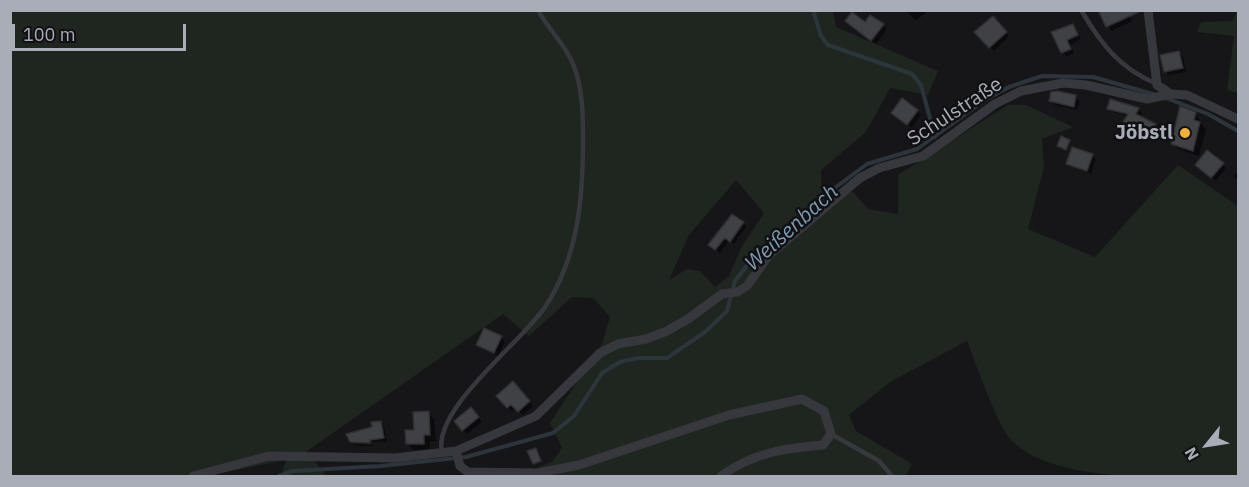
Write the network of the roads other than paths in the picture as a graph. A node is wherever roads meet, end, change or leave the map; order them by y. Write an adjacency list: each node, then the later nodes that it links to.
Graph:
1 (538, 10): 8 (lane)
2 (1081, 10): 4 (lane)
3 (1148, 10): 4 (street)
4 (1157, 85): 5 (street)
5 (1169, 94): 6 (street, Schulstraße); 9 (street, Schulstraße)
6 (1239, 119)
7 (831, 434): 9 (street); 11 (street); 12 (lane)
8 (442, 452): 9 (street, Schulstraße); 10 (street, Schulstraße)
9 (457, 452)
10 (194, 477)
11 (721, 477)
12 (892, 477)

